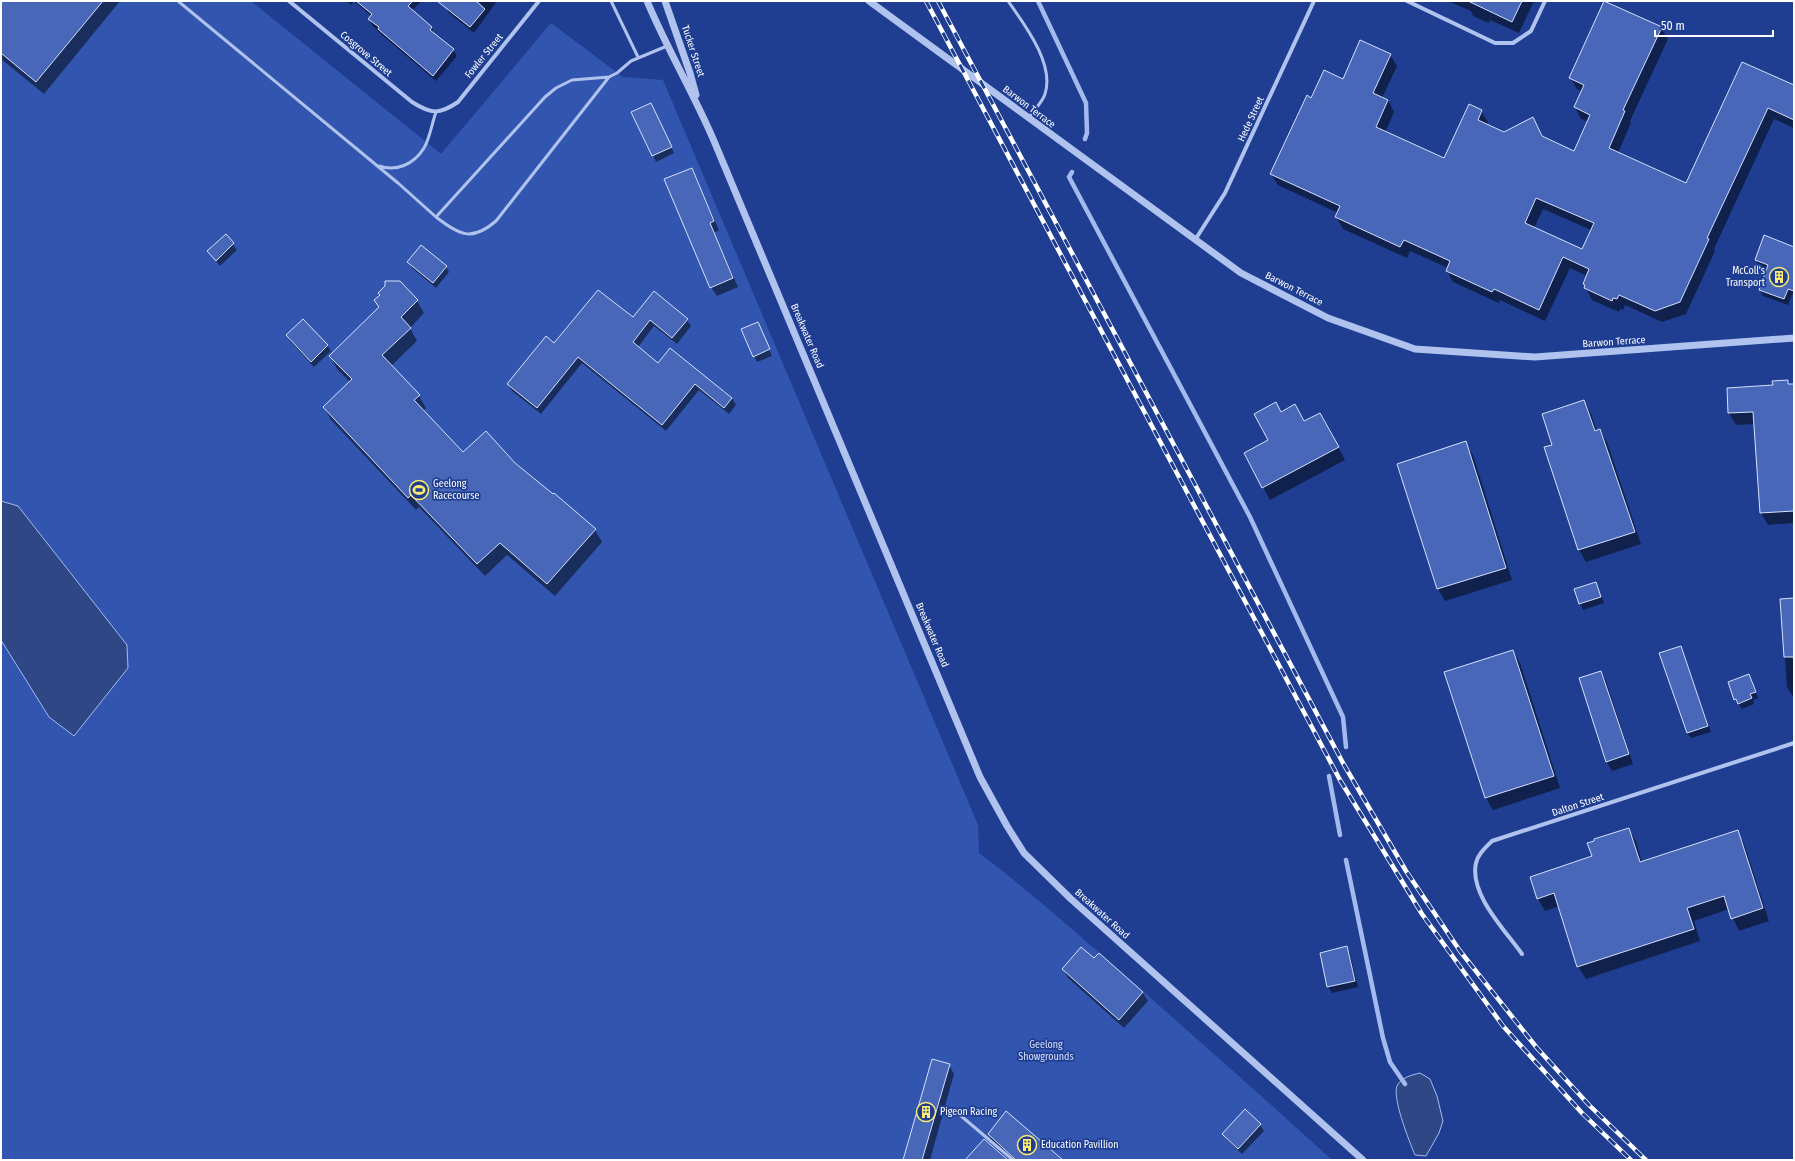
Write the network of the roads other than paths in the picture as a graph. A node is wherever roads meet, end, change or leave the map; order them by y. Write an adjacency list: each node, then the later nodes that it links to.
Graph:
1 (178, 1): 19 (lane)
2 (289, 1): 17 (street, Cosgrove Street)
3 (539, 1): 17 (street, Fowler Street)
4 (611, 1): 14 (lane)
5 (647, 1): 13 (street, Breakwater Road)
6 (869, 1): 18 (street, Barwon Terrace)
7 (1008, 1): 18 (lane)
8 (1314, 1): 21 (street, Hede Street)
9 (1407, 1): 10 (street)
10 (1545, 1)
11 (666, 2): 12 (street, Tucker Street)
12 (679, 41): 13 (street); 16 (street, Tucker Street)
13 (667, 46): 14 (lane); 16 (street, Breakwater Road)
14 (638, 57): 15 (lane)
15 (609, 77): 20 (lane); 20 (lane)
16 (700, 108): 27 (street, Breakwater Road)
17 (436, 112): 19 (lane)
18 (1028, 119): 21 (street, Barwon Terrace)
19 (377, 165): 20 (lane)
20 (436, 218)
21 (1195, 240): 22 (street, Barwon Terrace)
22 (1794, 338)
23 (1794, 743): 24 (street, Dalton Street)
24 (1522, 954)
25 (954, 1110): 26 (lane)
26 (1013, 1160)
27 (1363, 1160)

